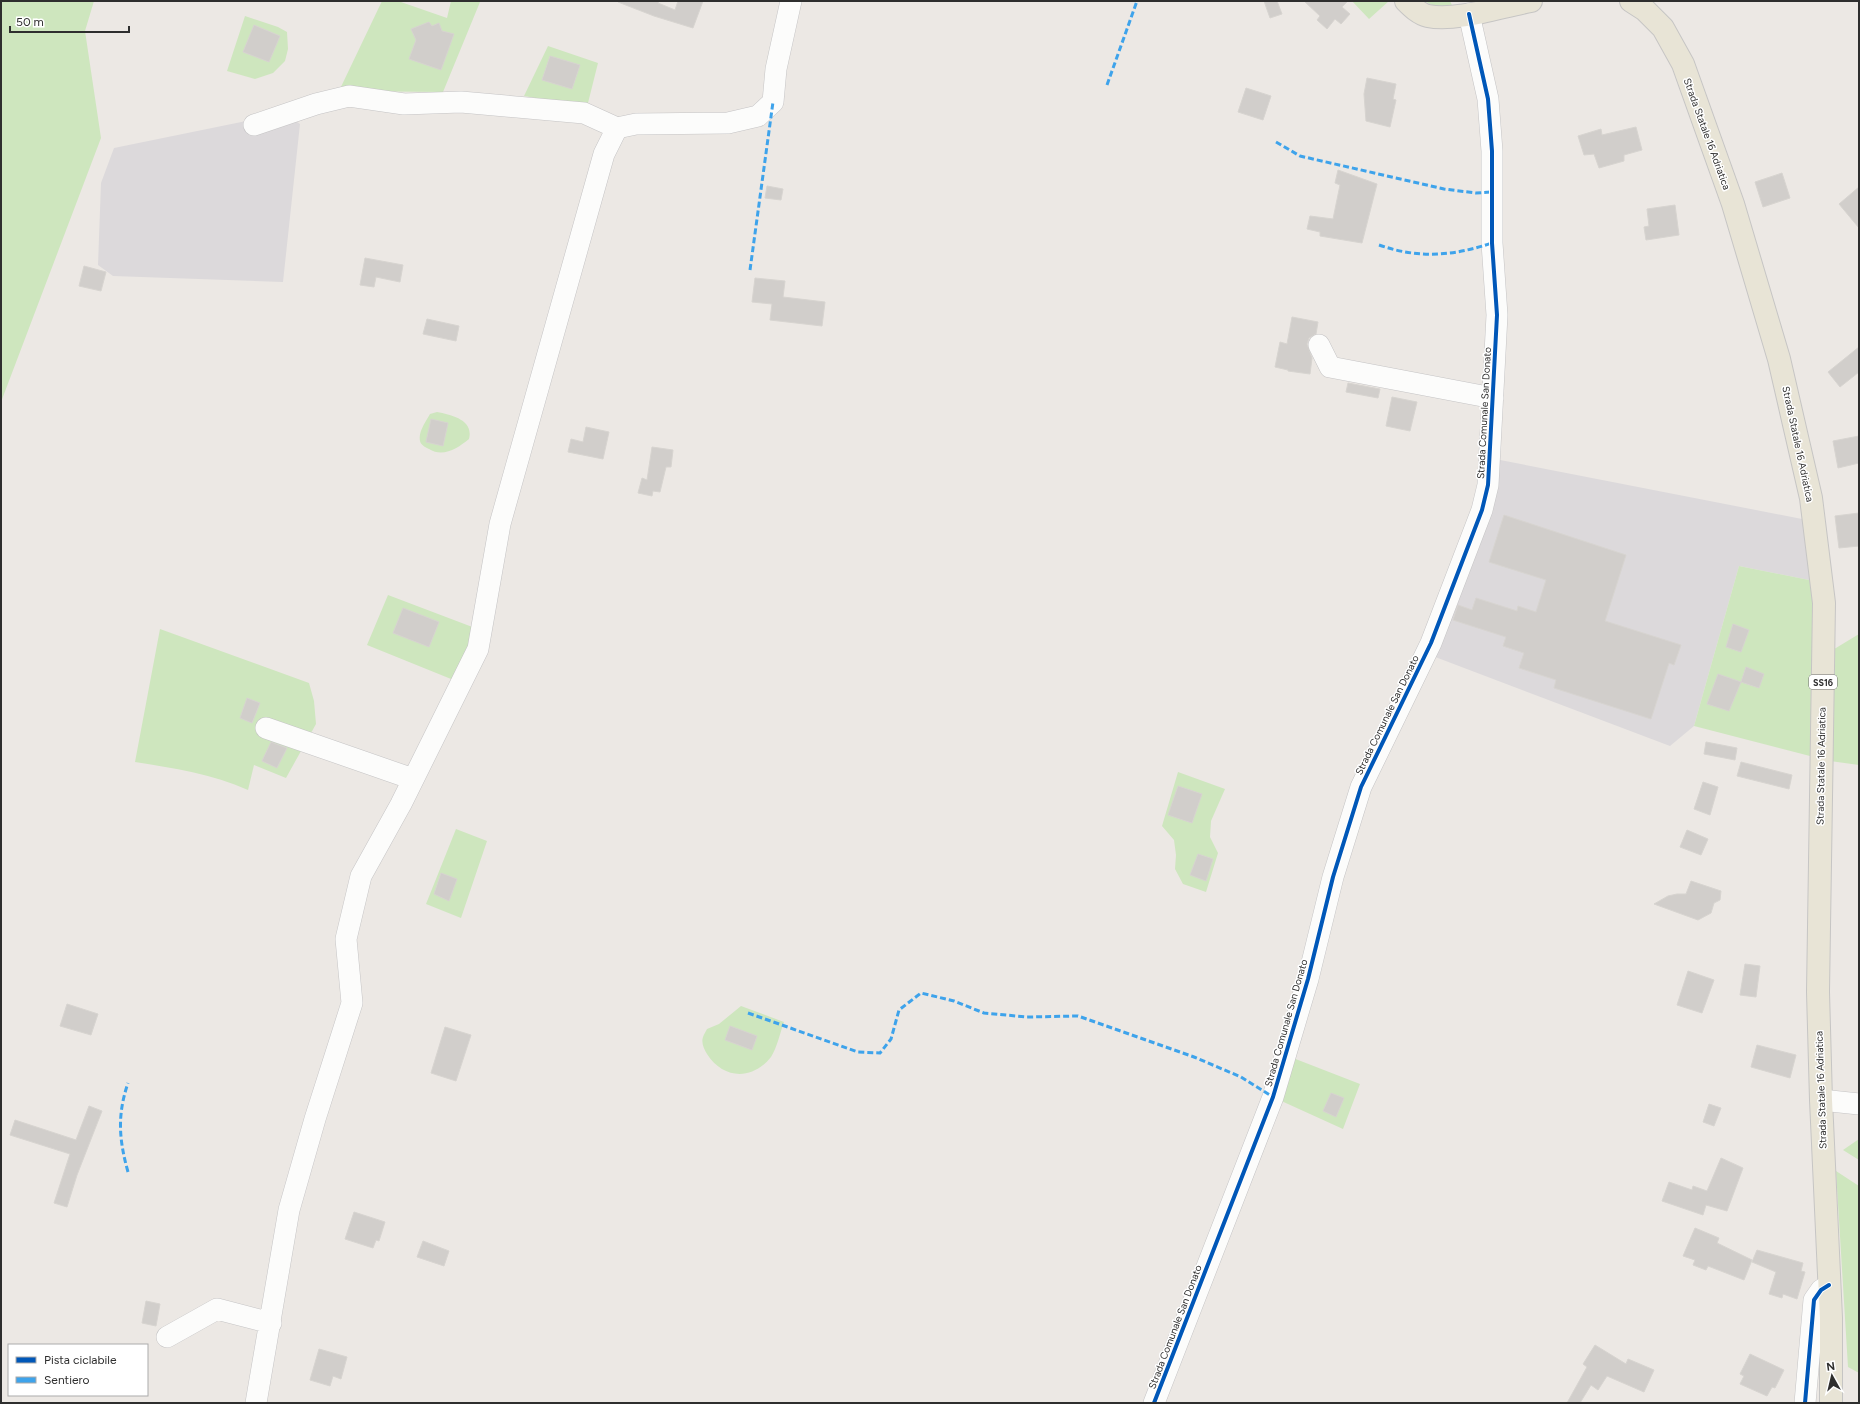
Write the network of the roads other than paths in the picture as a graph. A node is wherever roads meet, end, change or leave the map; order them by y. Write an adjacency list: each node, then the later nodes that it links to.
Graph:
1 (791, 1): 7 (street)
2 (1406, 1): 5 (main road)
3 (1531, 1): 5 (main road)
4 (1637, 3): 12 (main road, Strada Statale 16 Adriatica / SS16)
5 (1469, 14): 9 (street, Strada Comunale San Donato)
6 (254, 126): 7 (street)
7 (617, 128): 11 (street)
8 (1319, 345): 9 (street)
9 (1493, 398): 18 (street, Strada Comunale San Donato)
10 (266, 728): 11 (street)
11 (413, 779): 15 (street)
12 (1821, 1100): 13 (street); 14 (main road, Strada Statale 16 Adriatica / SS16)
13 (1859, 1104)
14 (1829, 1285): 19 (street); 20 (main road, Strada Statale 16 Adriatica / SS16)
15 (271, 1323): 16 (street); 17 (street)
16 (167, 1338)
17 (256, 1403)
18 (1154, 1403)
19 (1805, 1403)
20 (1831, 1403)

